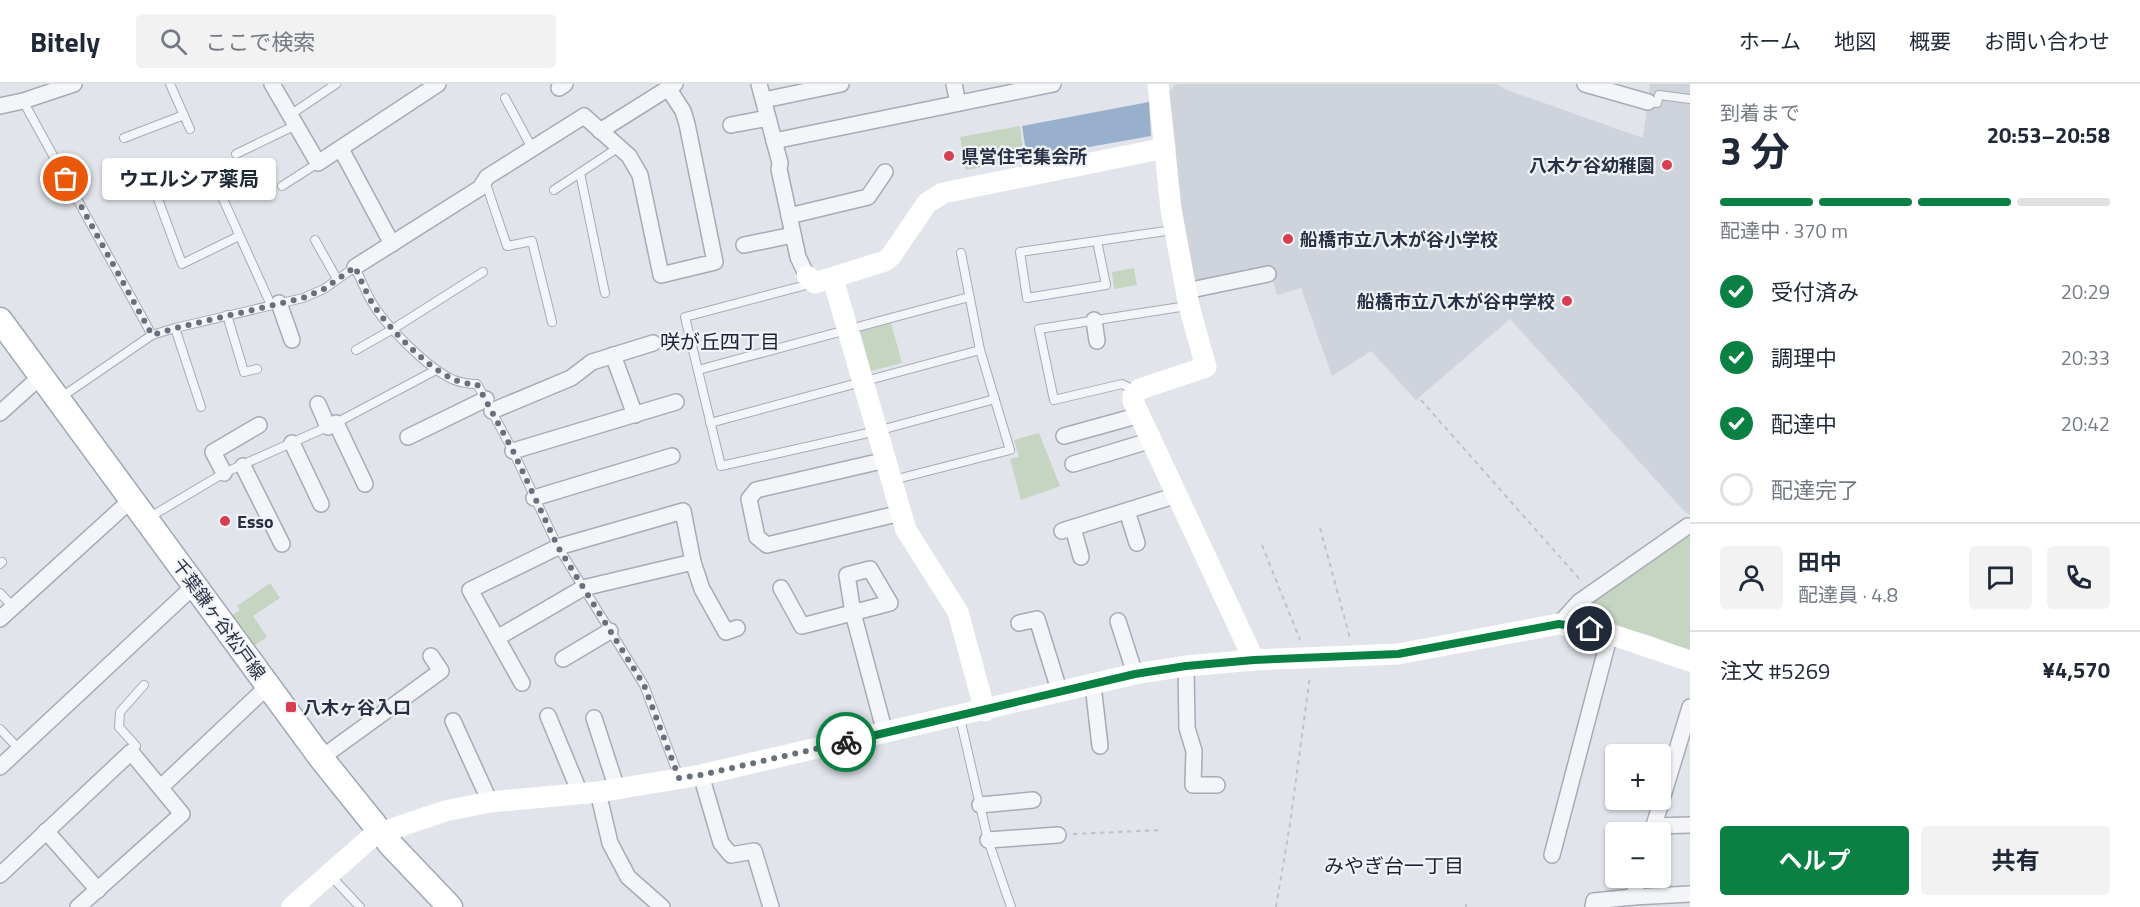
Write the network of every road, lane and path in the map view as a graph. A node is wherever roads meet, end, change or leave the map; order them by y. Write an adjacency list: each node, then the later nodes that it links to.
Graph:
1 (74, 84): 17 (street)
2 (170, 84): 21 (lane)
3 (272, 84): 23 (street)
4 (336, 84): 23 (lane)
5 (438, 84): 32 (street)
6 (759, 84): 16 (street)
7 (841, 84): 16 (street)
8 (954, 84): 19 (street)
9 (1053, 84): 19 (street)
10 (1158, 84): 31 (street)
11 (1586, 84): 13 (street)
12 (672, 86): 26 (street); 29 (street)
13 (1614, 89): 18 (street)
14 (505, 98): 30 (lane)
15 (1690, 99): 18 (lane)
16 (764, 100): 22 (street)
17 (23, 101): 20 (street); 65 (lane)
18 (1648, 102)
19 (958, 103): 28 (street)
20 (0, 106)
21 (184, 115): 25 (lane); 27 (lane)
22 (768, 118): 24 (street); 28 (street)
23 (293, 120): 33 (lane); 34 (street)
24 (731, 125)
25 (190, 129)
26 (600, 131): 29 (street); 30 (street)
27 (124, 138)
28 (774, 141): 40 (street)
29 (619, 147): 36 (lane)
30 (532, 148): 37 (street)
31 (1165, 148): 41 (street); 53 (street)
32 (341, 149): 34 (street); 46 (street)
33 (236, 154)
34 (318, 163): 38 (lane)
35 (885, 172): 40 (street)
36 (580, 173): 39 (lane); 54 (lane)
37 (485, 180): 46 (street); 61 (lane)
38 (282, 186)
39 (554, 190)
40 (789, 216): 42 (street)
41 (1174, 230): 45 (lane); 56 (street)
42 (793, 234): 47 (street); 53 (street)
43 (239, 236): 43 (lane); 57 (lane)
44 (315, 240): 52 (lane)
45 (1097, 241): 45 (lane)
46 (392, 244): 49 (street)
47 (744, 245)
48 (961, 253): 55 (lane)
49 (355, 267): 52 (lane); 63 (lane)
50 (483, 272): 63 (lane)
51 (1268, 274): 56 (street)
52 (337, 279): 57 (lane)
53 (818, 279): 64 (street); 74 (lane)
54 (605, 293)
55 (969, 297): 64 (lane); 70 (lane)
56 (1187, 299): 60 (lane); 77 (street)
57 (275, 304): 58 (lane); 66 (street)
58 (227, 315): 62 (lane); 72 (lane)
59 (0, 320): 75 (main road, 千葉鎌ヶ谷松戸線)
60 (1094, 320): 67 (street); 77 (lane)
61 (552, 322)
62 (176, 328): 65 (lane); 84 (lane)
63 (393, 329): 69 (lane); 73 (lane)
64 (848, 329): 74 (lane); 76 (street)
65 (152, 335): 78 (lane)
66 (292, 340)
67 (1097, 341)
68 (653, 343): 71 (street)
69 (356, 350)
70 (980, 350): 76 (lane); 79 (lane)
71 (614, 355): 83 (street); 86 (street)
72 (257, 369)
73 (436, 370): 83 (lane); 90 (lane)
74 (698, 370): 88 (lane)
75 (41, 376): 78 (main road, 千葉鎌ヶ谷松戸線); 85 (street)
76 (863, 382): 88 (lane); 91 (street)
77 (1137, 391): 87 (street)
78 (58, 399): 105 (main road, 千葉鎌ヶ谷松戸線)
79 (995, 399): 91 (lane); 100 (lane)
80 (1421, 400): 122 (path)
81 (676, 402): 86 (street)
82 (318, 404): 90 (street)
83 (489, 405): 93 (street); 96 (lane)
84 (201, 407)
85 (0, 413)
86 (634, 414): 96 (street)
87 (1140, 415): 92 (street); 94 (street)
88 (711, 423): 91 (lane)
89 (259, 425): 101 (street)
90 (332, 425): 95 (lane); 102 (street)
91 (877, 431): 100 (street)
92 (1064, 436)
93 (408, 437)
94 (1152, 440): 98 (street); 103 (street)
95 (292, 443): 99 (lane); 106 (street)
96 (513, 451): 104 (lane)
97 (672, 456): 104 (street)
98 (1073, 464)
99 (243, 466): 101 (lane); 113 (street)
100 (889, 470): 108 (street); 108 (street)
101 (224, 473): 109 (lane)
102 (365, 484)
103 (1177, 495): 107 (street); 136 (street)
104 (534, 498): 115 (lane)
105 (132, 499): 109 (main road, 千葉鎌ヶ谷松戸線); 123 (street)
106 (321, 504)
107 (1127, 511): 112 (street); 116 (street)
108 (901, 513): 146 (street)
109 (146, 519): 118 (main road, 千葉鎌ヶ谷松戸線)
110 (1688, 526): 122 (street)
111 (1320, 528): 133 (path)
112 (1137, 543)
113 (282, 544)
114 (1262, 545): 135 (path)
115 (558, 547): 117 (street); 119 (lane); 131 (street)
116 (1081, 557)
117 (693, 562): 119 (street); 128 (street)
118 (195, 585): 143 (main road, 千葉鎌ヶ谷松戸線); 155 (street)
119 (583, 588): 129 (lane); 131 (street)
120 (781, 588): 152 (street)
121 (0, 592): 123 (lane)
122 (1592, 593): 127 (street)
123 (13, 607): 124 (street)
124 (0, 619)
125 (1118, 621): 139 (street)
126 (1019, 623): 144 (street)
127 (1559, 624): 130 (street); 133 (street)
128 (737, 628)
129 (610, 631): 134 (street); 160 (lane)
130 (1610, 634): 137 (street); 175 (street)
131 (498, 638): 140 (street)
132 (431, 656): 157 (street)
133 (1355, 656): 135 (street)
134 (563, 659)
135 (1310, 659): 136 (street); 189 (path)
136 (1254, 660): 138 (street)
137 (1690, 661)
138 (1186, 666): 139 (street); 161 (street)
139 (1135, 674): 142 (street)
140 (522, 683)
141 (144, 685): 156 (lane)
142 (1093, 685): 144 (street); 154 (street)
143 (268, 686): 157 (main road, 千葉鎌ヶ谷松戸線); 162 (street)
144 (1060, 693): 146 (street)
145 (1690, 707): 153 (street)
146 (985, 711): 148 (street)
147 (548, 716): 163 (street)
148 (960, 716): 152 (street); 166 (lane)
149 (594, 718): 163 (street)
150 (453, 722): 165 (street)
151 (0, 729): 155 (lane)
152 (885, 733): 159 (street)
153 (1686, 735): 167 (street)
154 (1100, 746)
155 (19, 749): 158 (street)
156 (131, 752): 162 (street); 171 (street)
157 (321, 758): 172 (main road, 千葉鎌ヶ谷松戸線)
158 (0, 767)
159 (701, 775): 160 (street); 187 (street)
160 (679, 778): 163 (street)
161 (1217, 785)
162 (161, 787): 179 (street)
163 (598, 791): 165 (street); 186 (street)
164 (1034, 800): 166 (street)
165 (490, 802): 172 (street)
166 (980, 805): 174 (lane)
167 (1655, 822)
168 (1690, 825): 169 (street)
169 (1671, 827)
170 (1163, 830): 173 (path)
171 (46, 831): 177 (street); 179 (street)
172 (380, 832): 176 (street); 185 (main road, 千葉鎌ヶ谷松戸線)
173 (1058, 835): 174 (street)
174 (988, 840): 188 (lane)
175 (1552, 855)
176 (329, 874): 183 (street); 184 (lane)
177 (0, 875)
178 (1636, 888): 181 (street)
179 (98, 890): 182 (street)
180 (1690, 894): 181 (street)
181 (1633, 897): 190 (street)
182 (78, 907)
183 (292, 907)
184 (360, 907)
185 (450, 907)
186 (662, 907)
187 (771, 907)
188 (1011, 907)
189 (1276, 907)
190 (1593, 907)

